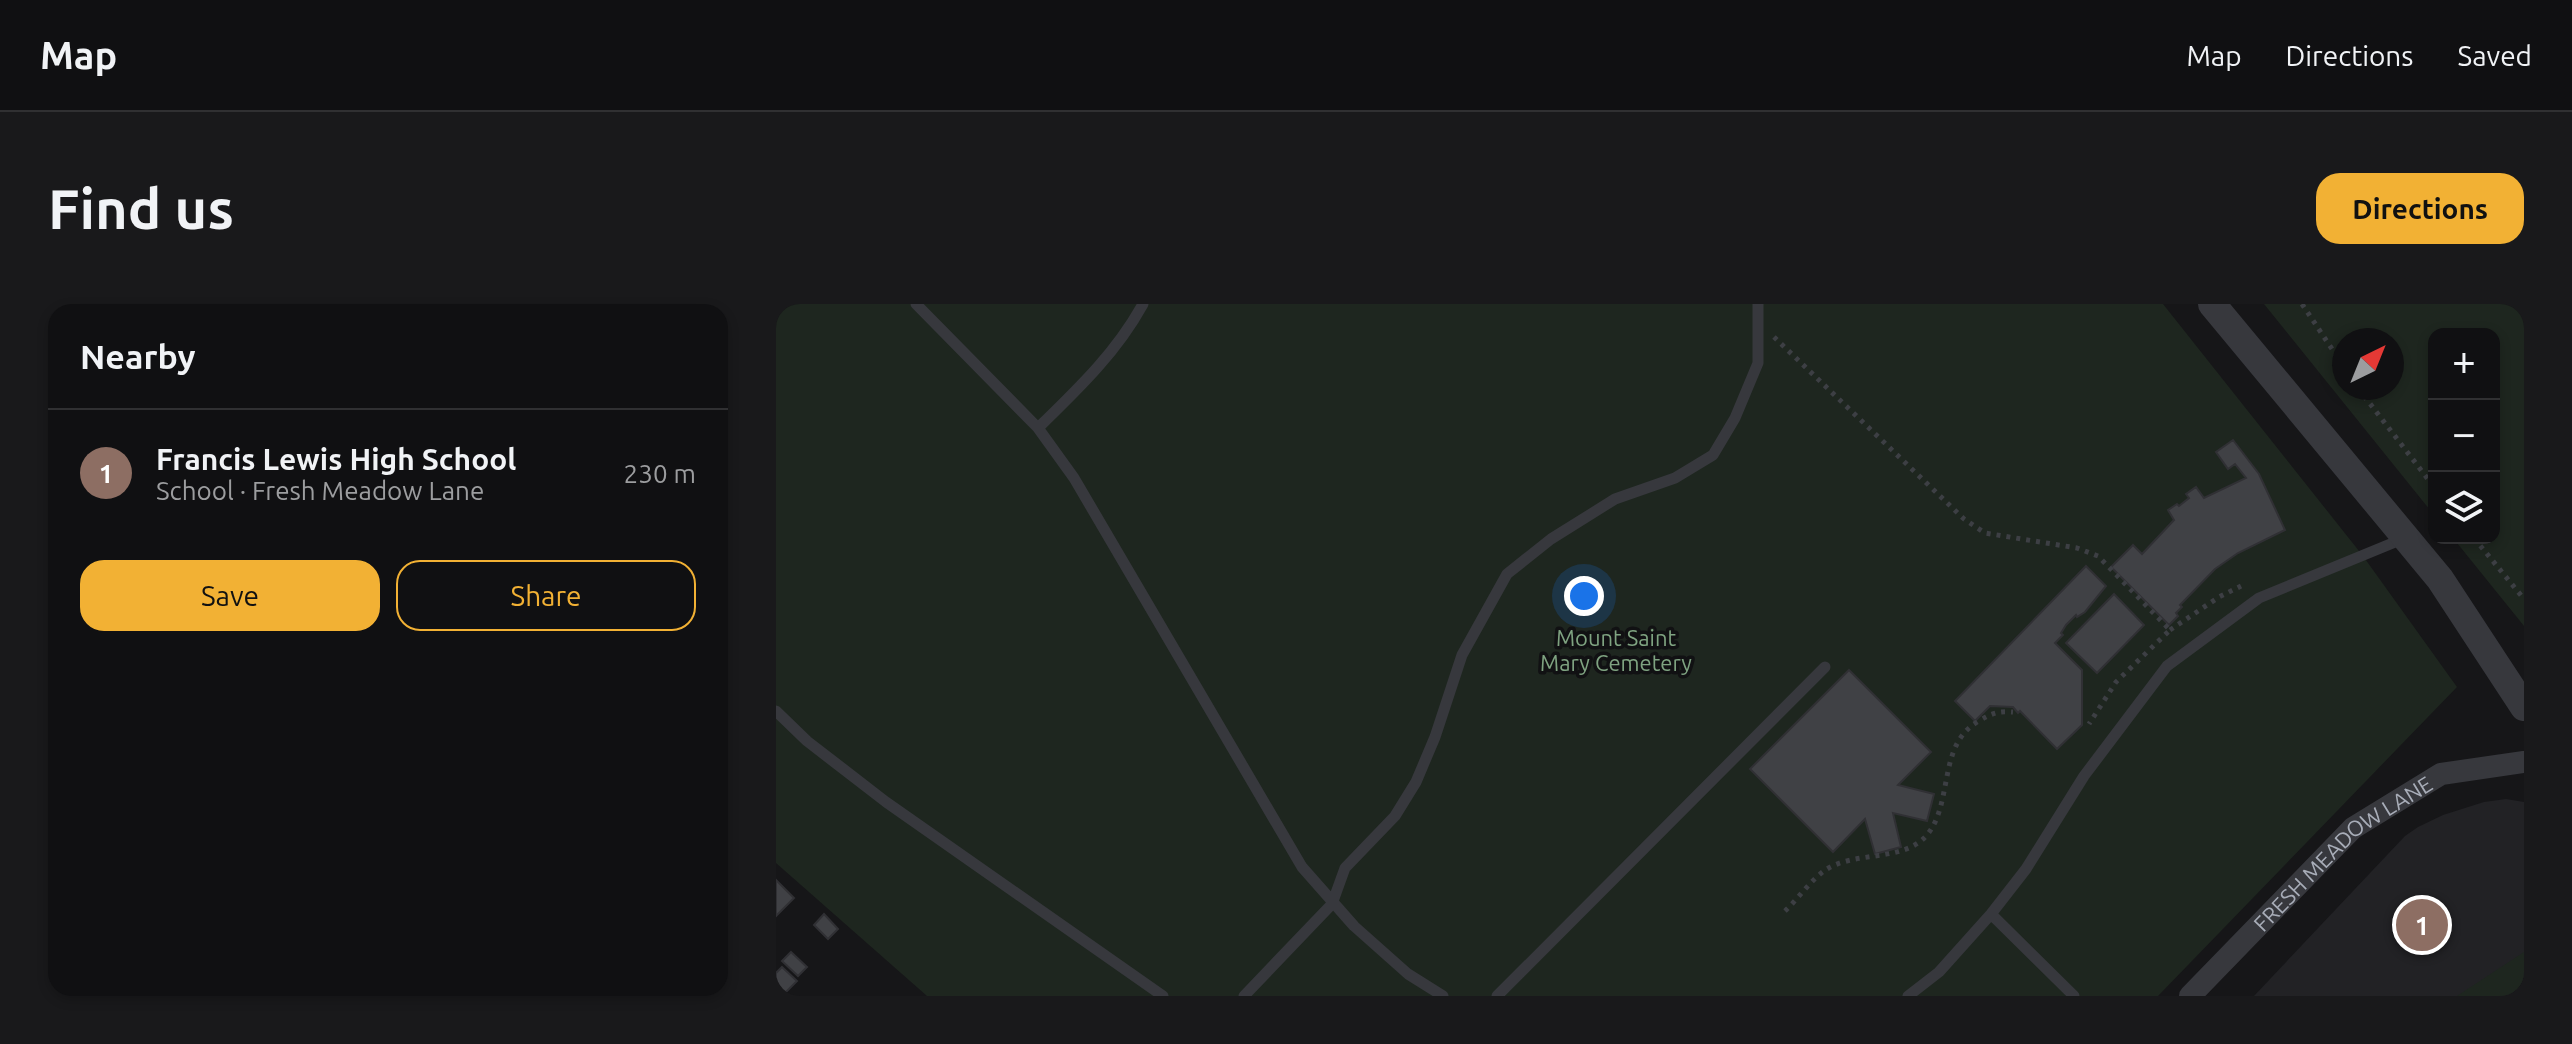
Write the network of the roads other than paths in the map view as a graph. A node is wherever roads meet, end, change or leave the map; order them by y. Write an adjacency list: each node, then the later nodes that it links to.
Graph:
1 (916, 304): 5 (lane)
2 (1143, 304): 5 (lane)
3 (1758, 304): 11 (lane)
4 (2212, 304): 6 (street)
5 (1038, 428): 11 (lane)
6 (2406, 538): 8 (street); 12 (lane)
7 (1825, 667): 16 (lane)
8 (2524, 707)
9 (776, 711): 13 (lane)
10 (2524, 762): 19 (street, FRESH MEADOW LANE)
11 (1332, 904): 14 (lane); 15 (lane)
12 (1991, 914): 17 (lane); 18 (lane)
13 (1163, 996)
14 (1244, 996)
15 (1443, 996)
16 (1497, 996)
17 (1908, 996)
18 (2074, 996)
19 (2190, 996)

